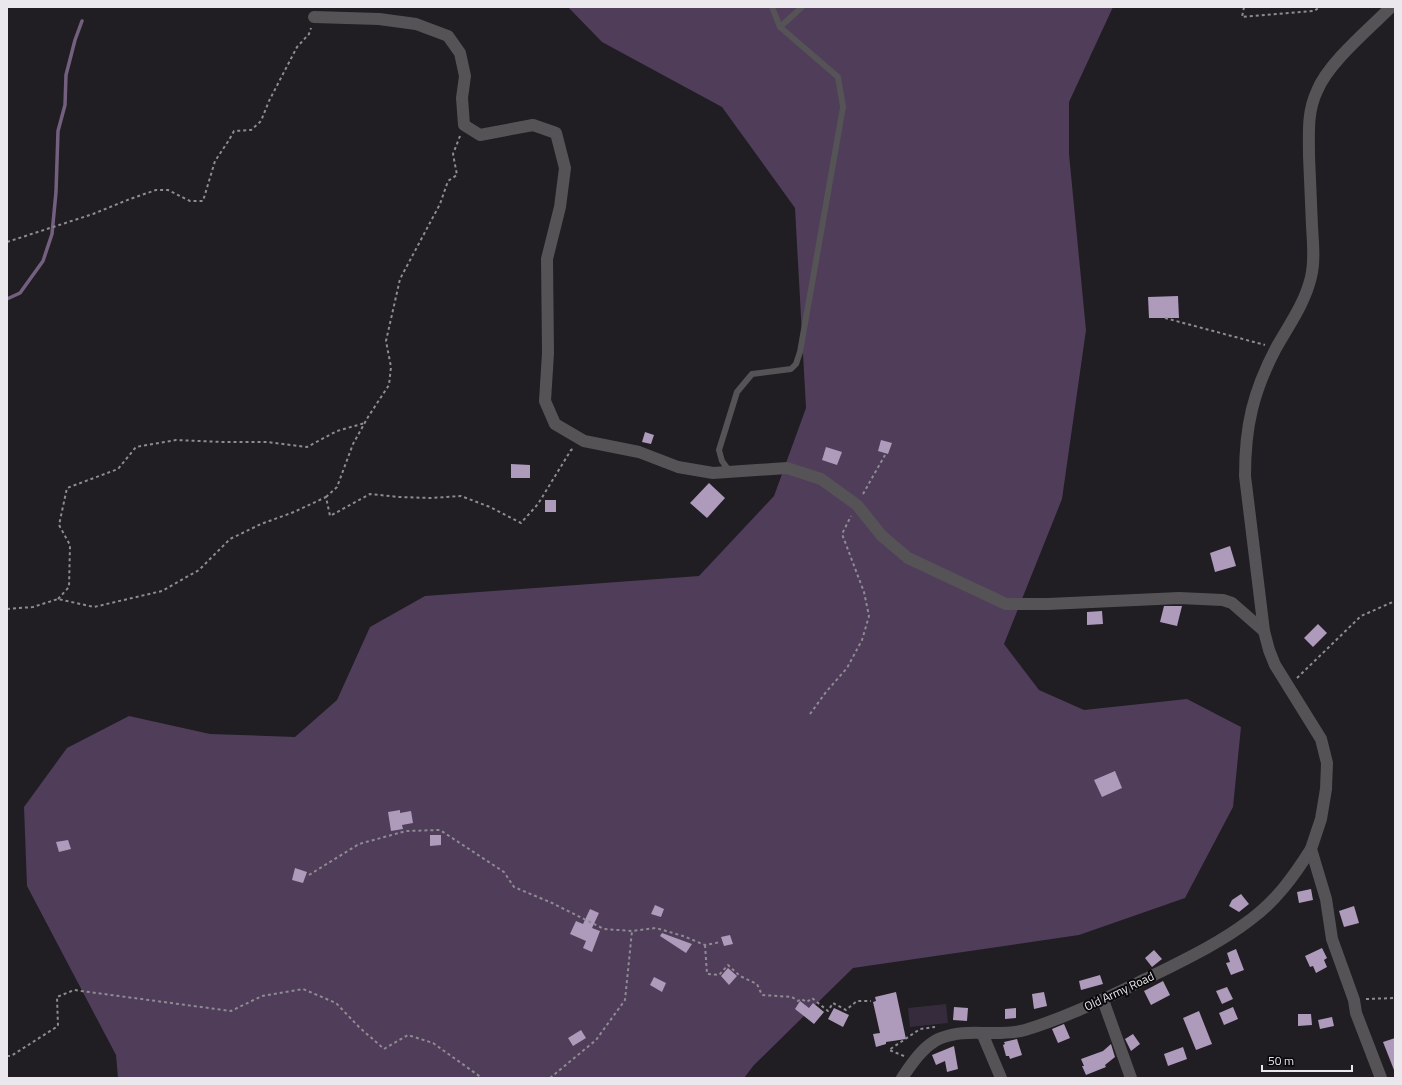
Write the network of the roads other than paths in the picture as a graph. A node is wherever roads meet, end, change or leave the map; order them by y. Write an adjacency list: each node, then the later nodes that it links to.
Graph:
1 (772, 7): 5 (lane)
2 (802, 7): 5 (lane)
3 (1391, 7): 7 (street, Old Army Road)
4 (314, 17): 6 (street)
5 (780, 27): 6 (lane)
6 (730, 472): 7 (street)
7 (1264, 631): 8 (street, Old Army Road)
8 (1311, 849): 9 (street, Old Army Road); 14 (street)
9 (1103, 1000): 10 (street, Old Army Road); 13 (street)
10 (982, 1033): 11 (street, Old Army Road); 12 (street)
11 (902, 1078)
12 (1001, 1078)
13 (1131, 1078)
14 (1381, 1078)

